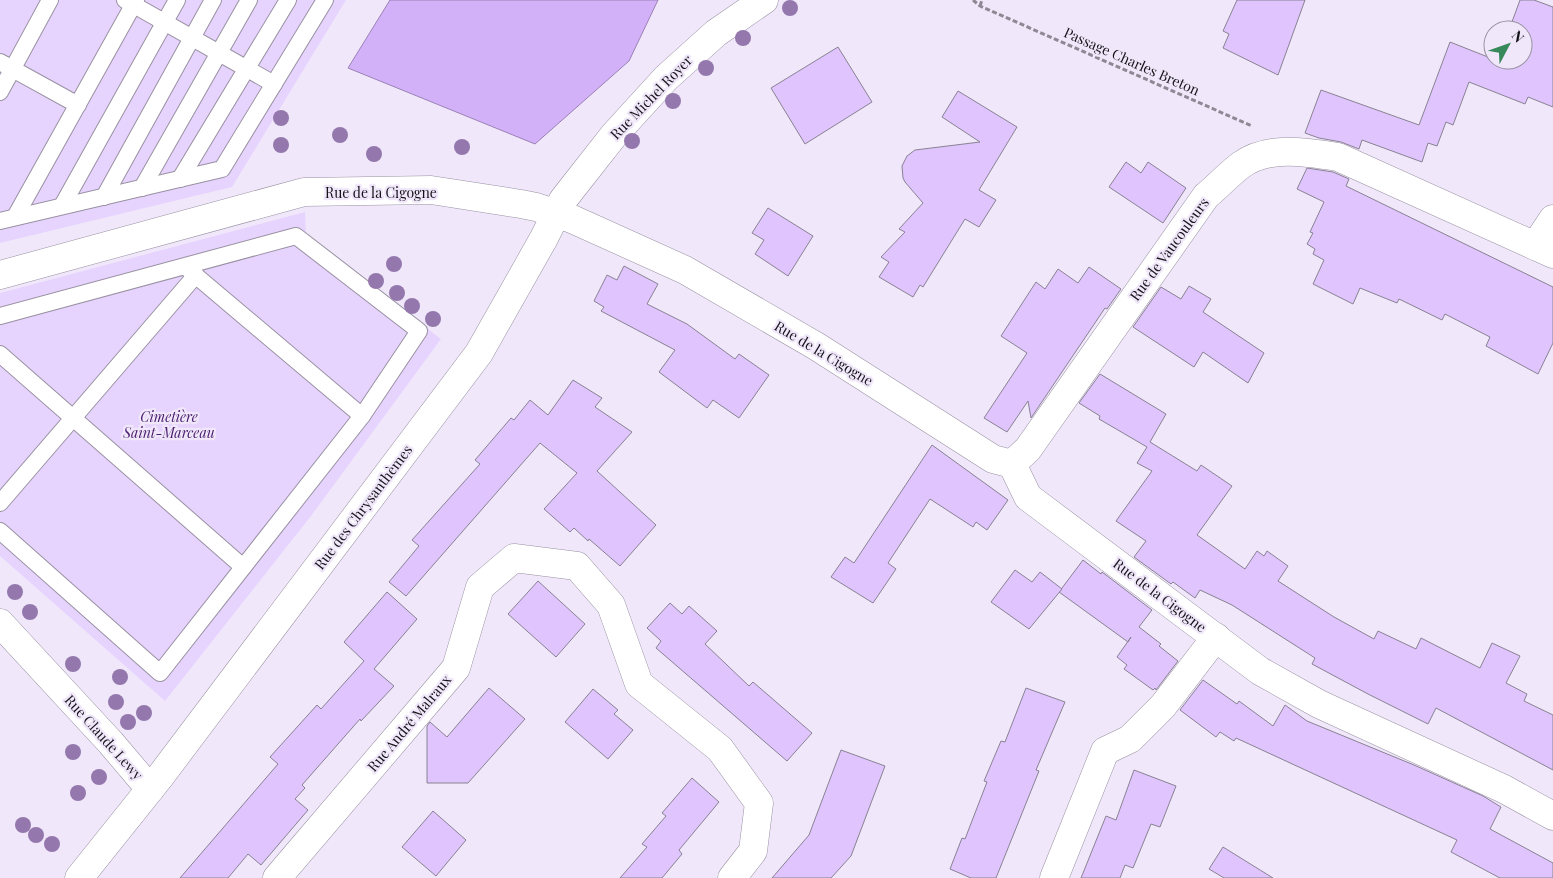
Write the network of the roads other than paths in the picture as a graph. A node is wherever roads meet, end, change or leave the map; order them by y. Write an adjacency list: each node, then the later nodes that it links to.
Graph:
1 (50, 0): 12 (lane)
2 (177, 0): 9 (lane)
3 (213, 0): 10 (lane)
4 (249, 0): 11 (lane)
5 (288, 0): 13 (lane)
6 (325, 0): 14 (lane)
7 (764, 0): 21 (street, Rue Michel Royer)
8 (132, 2): 9 (lane); 16 (lane)
9 (164, 22): 10 (lane); 20 (lane)
10 (192, 38): 11 (lane); 19 (lane)
11 (219, 53): 13 (lane); 18 (lane)
12 (6, 66): 15 (lane); 16 (lane)
13 (246, 68): 14 (lane); 17 (lane)
14 (274, 84): 17 (lane)
15 (0, 92)
16 (78, 105): 22 (lane)
17 (180, 179): 18 (lane)
18 (142, 188): 19 (lane)
19 (104, 197): 20 (lane)
20 (62, 206): 22 (lane)
21 (556, 213): 26 (street, Rue de la Cigogne); 31 (street, Rue de la Cigogne); 37 (street, Rue des Chrysanthèmes)
22 (8, 219)
23 (1553, 219): 24 (street)
24 (1544, 250): 31 (street, Rue de Vaucouleurs)
25 (191, 271): 27 (lane); 29 (lane); 29 (lane); 30 (lane)
26 (0, 275)
27 (0, 316)
28 (0, 354): 30 (lane)
29 (362, 416): 34 (lane)
30 (73, 418): 32 (lane); 34 (lane)
31 (1012, 464): 36 (street, Rue de la Cigogne)
32 (0, 503)
33 (0, 531): 34 (lane)
34 (243, 568)
35 (0, 623): 37 (street, Rue Claude Lewy)
36 (1216, 637): 38 (street, Rue de la Cigogne); 42 (street)
37 (150, 789): 39 (street, Rue Claude Lewy)
38 (1553, 816)
39 (79, 878)
40 (277, 878): 41 (street, Rue André Malraux)
41 (732, 878)
42 (1054, 878)

